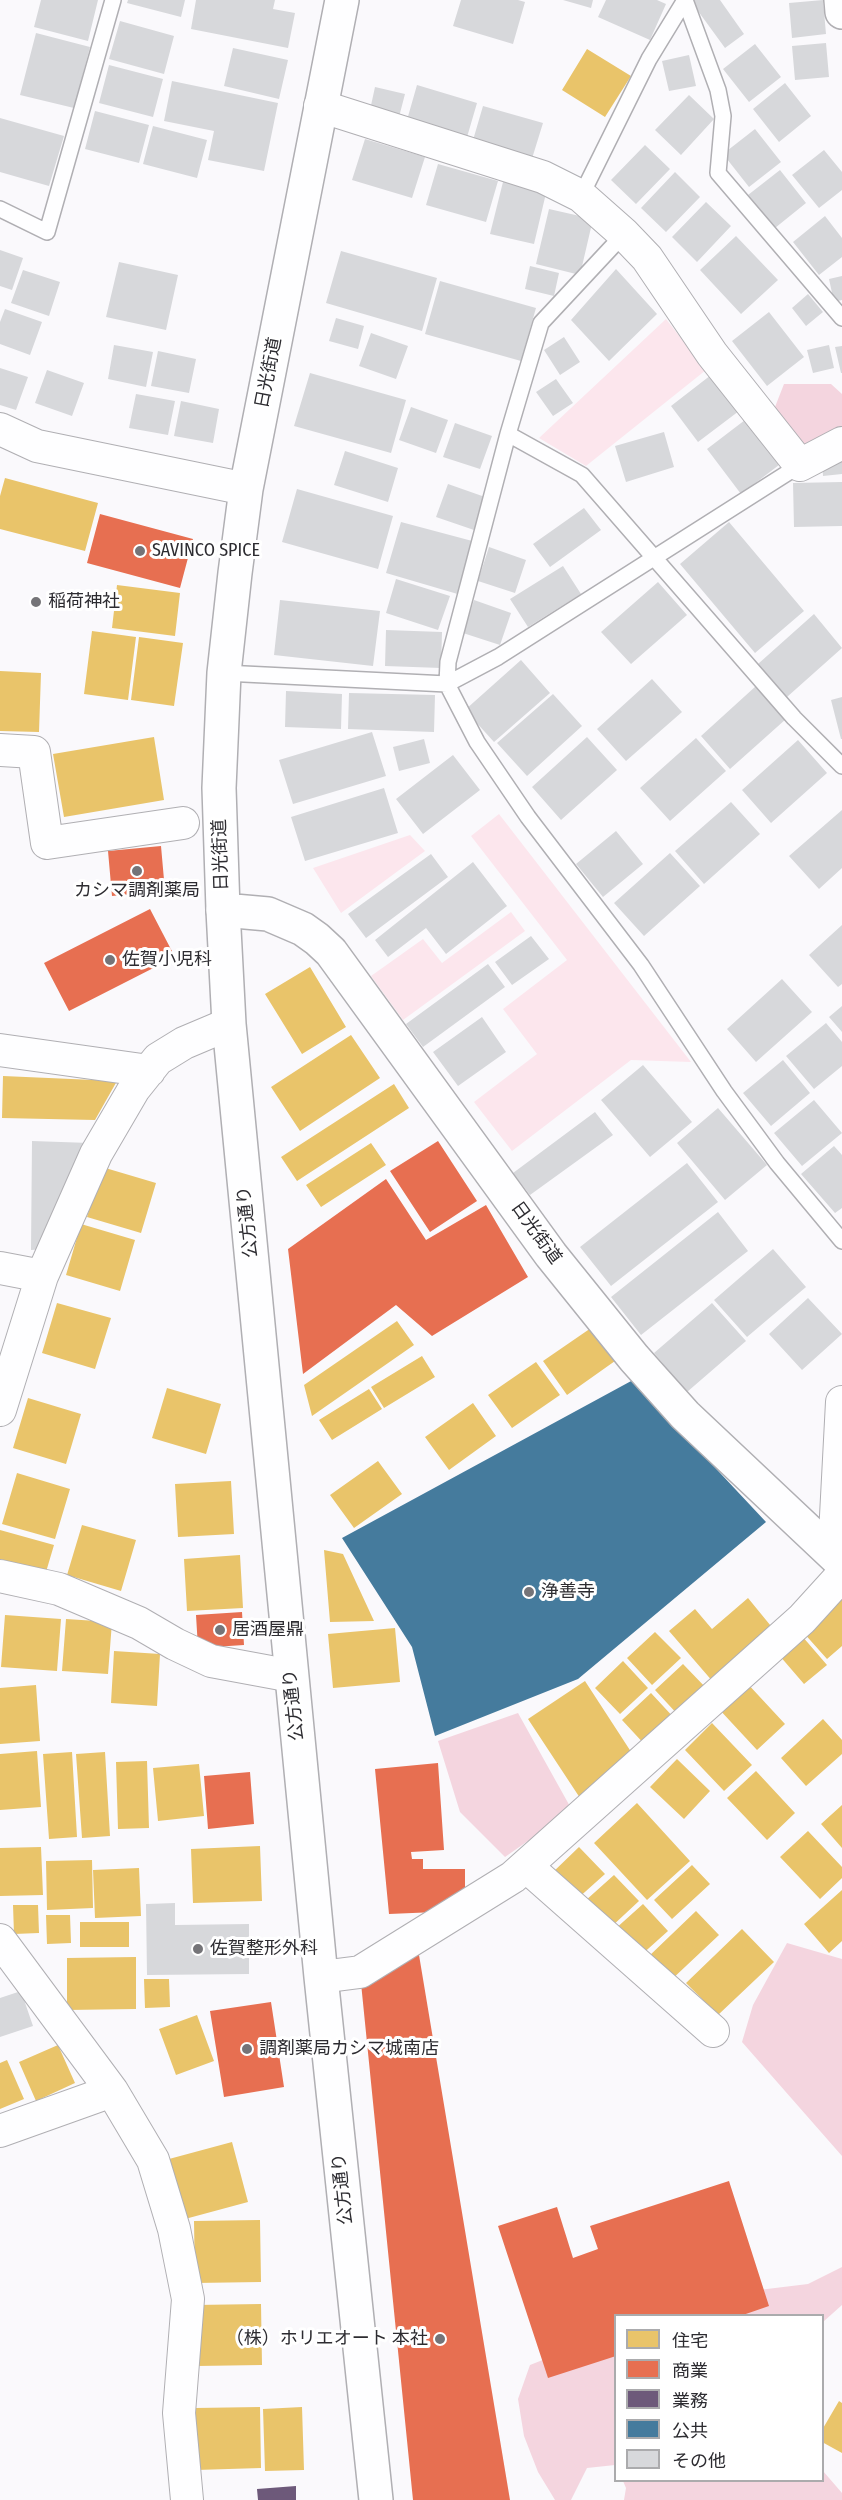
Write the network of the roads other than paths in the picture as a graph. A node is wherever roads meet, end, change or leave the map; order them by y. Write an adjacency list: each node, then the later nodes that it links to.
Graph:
1 (113, 0): 8 (lane)
2 (342, 0): 6 (main road, 日光街道)
3 (685, 0): 7 (lane); 10 (lane)
4 (841, 0): 5 (main road)
5 (842, 12)
6 (320, 106): 7 (street); 15 (main road, 日光街道)
7 (581, 196): 9 (street)
8 (0, 209)
9 (624, 234): 12 (lane); 14 (street)
10 (842, 318)
11 (0, 429): 15 (street)
12 (508, 434): 16 (lane); 18 (lane)
13 (842, 443): 14 (street)
14 (800, 465): 16 (lane)
15 (246, 489): 17 (main road, 日光街道)
16 (654, 558): 18 (lane); 20 (lane)
17 (224, 673): 18 (lane); 22 (main road, 日光街道)
18 (447, 684): 26 (lane)
19 (0, 750): 21 (street)
20 (842, 766)
21 (183, 823)
22 (223, 910): 23 (main road, 公方通り); 31 (main road, 日光街道)
23 (229, 1024): 25 (street); 33 (main road, 公方通り)
24 (0, 1050): 25 (street)
25 (149, 1071): 28 (street)
26 (842, 1240)
27 (0, 1268): 28 (street)
28 (42, 1276): 30 (street)
29 (842, 1402): 31 (street)
30 (0, 1410)
31 (839, 1564): 34 (street)
32 (0, 1576): 33 (street)
33 (292, 1676): 36 (main road, 公方通り)
34 (526, 1866): 36 (street); 37 (street)
35 (0, 1940): 38 (street)
36 (321, 1977): 41 (main road, 公方通り)
37 (713, 2031)
38 (112, 2091): 39 (street); 40 (street)
39 (0, 2131)
40 (187, 2500)
41 (376, 2500)

